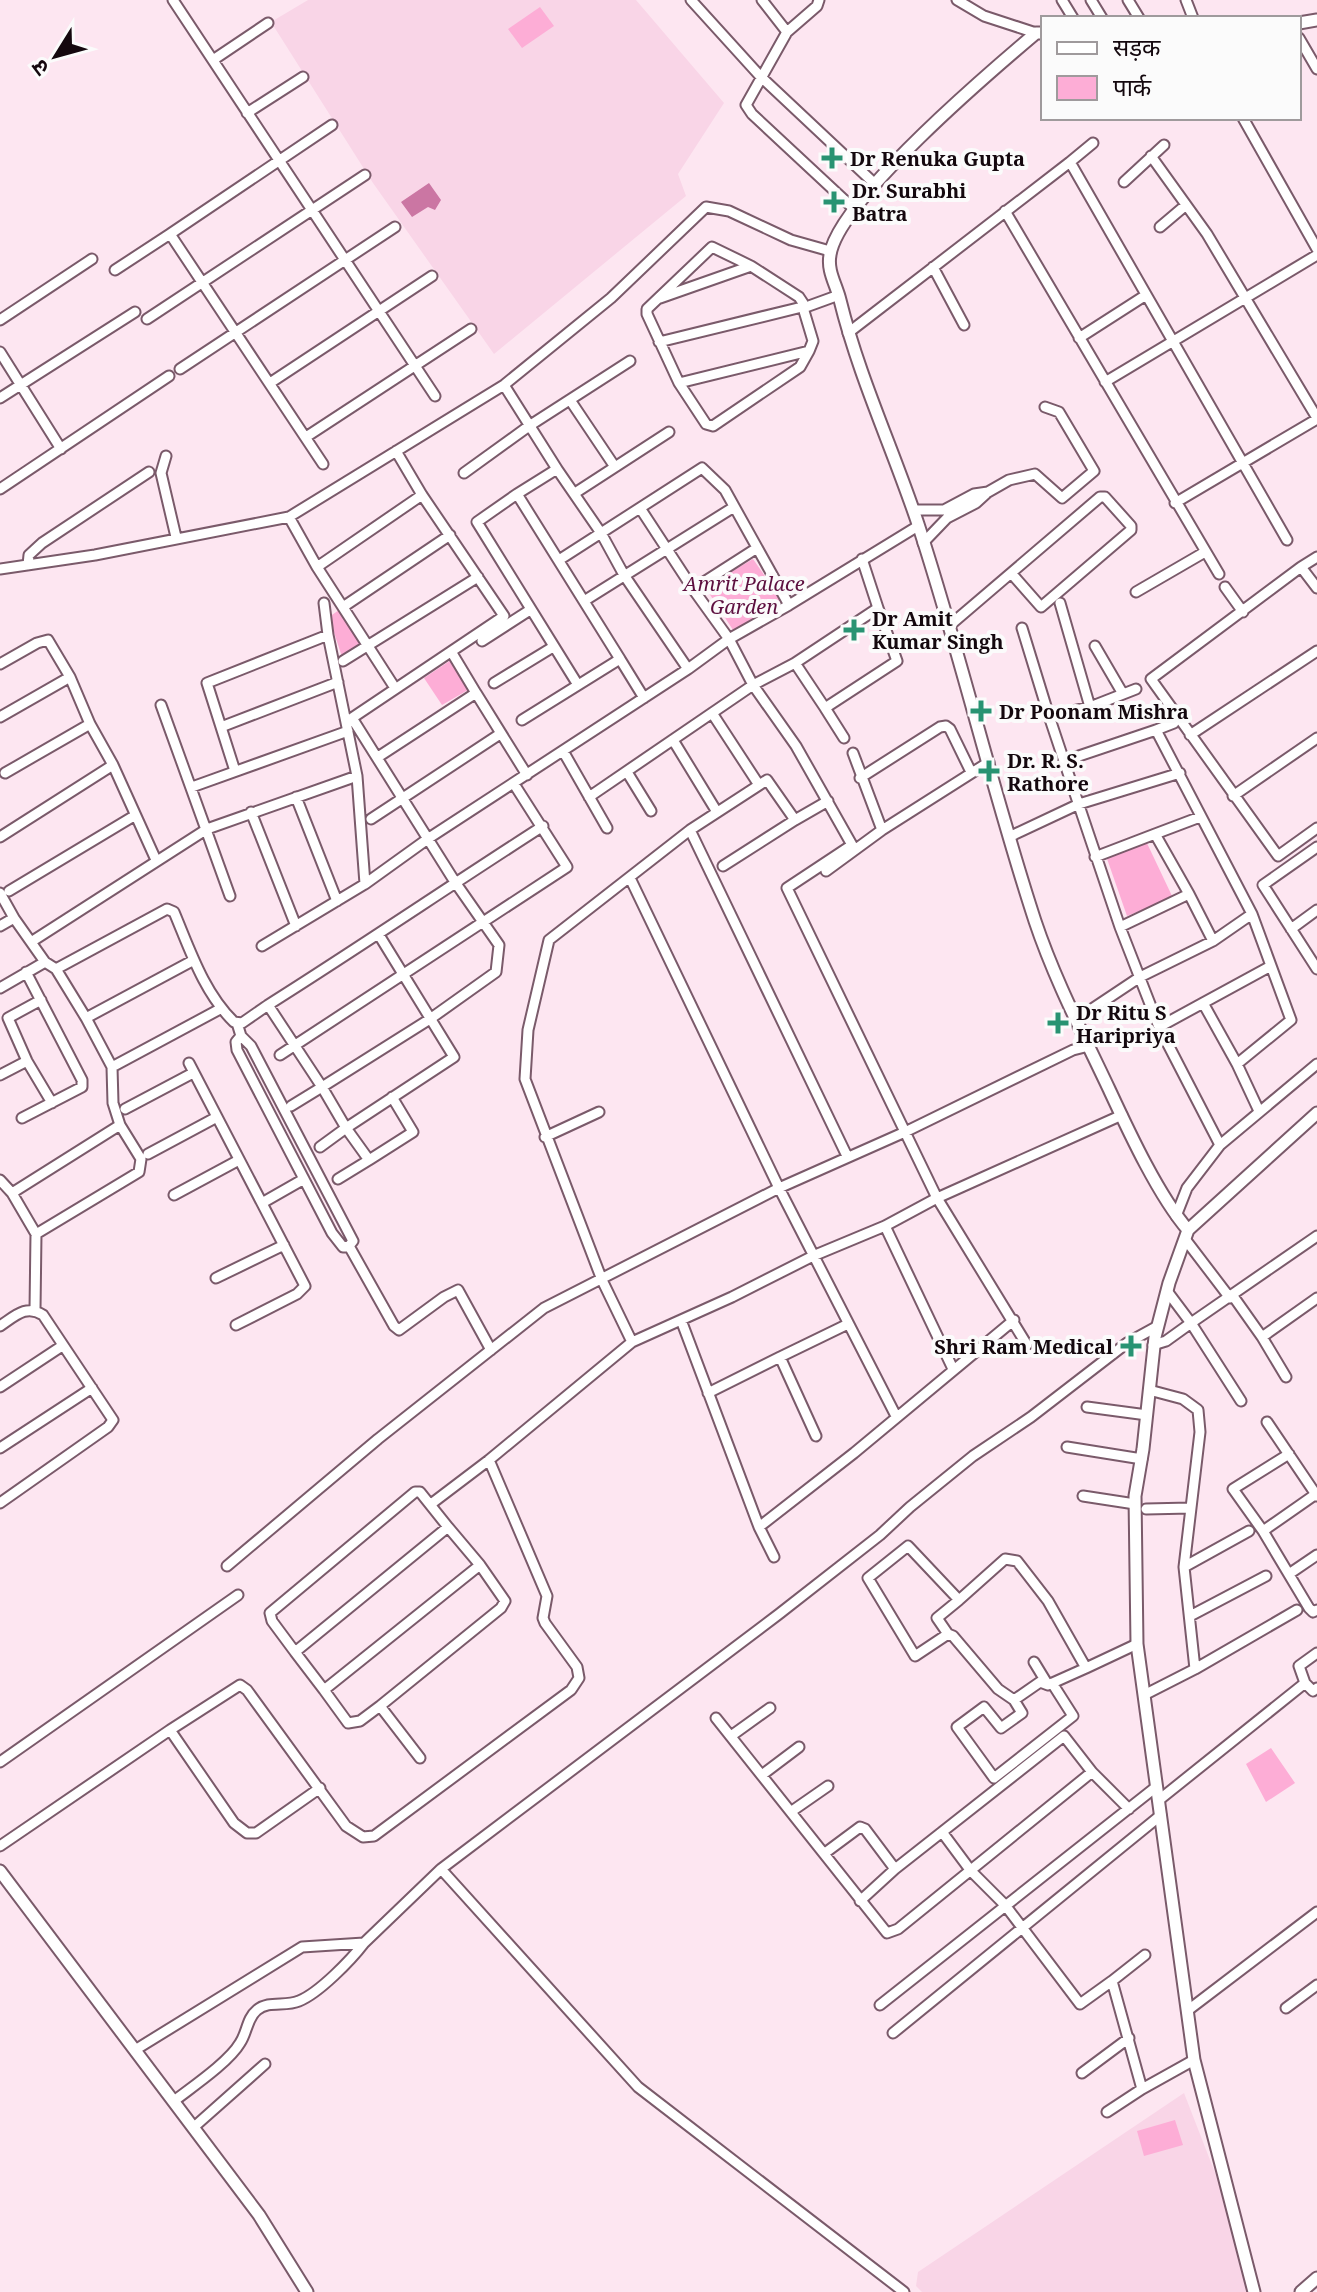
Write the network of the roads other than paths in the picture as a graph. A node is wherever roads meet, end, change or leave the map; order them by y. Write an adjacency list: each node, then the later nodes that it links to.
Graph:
1 (173, 0): 10 (street)
2 (691, 0): 12 (street)
3 (762, 0): 7 (street)
4 (819, 0): 7 (street)
5 (957, 0): 8 (street)
6 (268, 23): 10 (street)
7 (787, 32): 12 (street)
8 (1039, 33): 24 (street)
9 (1301, 41): 11 (street)
10 (213, 60): 14 (street)
11 (1317, 69)
12 (760, 76): 24 (street); 26 (street)
13 (303, 77): 14 (street)
14 (247, 113): 20 (street)
15 (1244, 120): 33 (street)
16 (332, 125): 20 (street)
17 (1093, 143): 21 (street)
18 (1164, 145): 19 (street)
19 (1151, 156): 23 (street); 25 (street)
20 (279, 161): 27 (street); 31 (street)
21 (1070, 162): 28 (street); 42 (street)
22 (365, 175): 27 (street)
23 (1124, 182)
24 (875, 184): 26 (street)
25 (1186, 205): 30 (street); 44 (street)
26 (854, 209): 32 (street)
27 (311, 210): 35 (street); 40 (street)
28 (1005, 211): 37 (street); 54 (street)
29 (395, 227): 35 (street)
30 (1160, 227)
31 (170, 234): 38 (street); 40 (street)
32 (830, 251): 41 (street); 67 (street)
33 (1317, 252): 44 (street)
34 (92, 259): 49 (street)
35 (344, 260): 47 (street); 52 (street)
36 (751, 266): 43 (street); 43 (street); 45 (street)
37 (933, 267): 50 (street); 53 (street)
38 (115, 270)
39 (432, 276): 47 (street)
40 (203, 282): 48 (street); 52 (street)
41 (839, 295): 45 (street); 53 (street)
42 (1146, 295): 54 (street); 55 (street)
43 (656, 299): 56 (street)
44 (1244, 300): 55 (street); 72 (street)
45 (803, 307): 56 (street); 57 (street)
46 (135, 312): 66 (street)
47 (378, 312): 60 (street); 64 (street)
48 (147, 319)
49 (0, 320)
50 (964, 325)
51 (471, 329): 60 (street)
52 (236, 332): 61 (street); 64 (street)
53 (848, 333): 92 (street)
54 (1079, 338): 63 (street)
55 (1175, 341): 63 (street); 79 (street)
56 (659, 342): 65 (street)
57 (809, 351): 65 (street); 65 (street)
58 (0, 352): 66 (street)
59 (630, 361): 70 (street)
60 (414, 366): 68 (street); 75 (street)
61 (180, 369)
62 (169, 376): 76 (street)
63 (1105, 382): 89 (street)
64 (270, 383): 75 (street)
65 (679, 383)
66 (21, 384): 69 (street); 76 (street)
67 (504, 385): 73 (street); 77 (street)
68 (435, 396)
69 (0, 398)
70 (570, 400): 73 (street); 81 (street)
71 (1045, 407): 93 (street)
72 (1317, 419): 79 (street)
73 (529, 426): 82 (street); 84 (street)
74 (669, 432): 81 (street)
75 (306, 437): 80 (street)
76 (61, 449): 85 (street)
77 (396, 451): 88 (street); 94 (street)
78 (166, 456): 98 (street)
79 (1243, 463): 89 (street); 99 (street)
80 (323, 464)
81 (615, 467): 86 (street)
82 (557, 469): 86 (street); 87 (street)
83 (149, 472): 107 (street)
84 (464, 473)
85 (0, 489)
86 (575, 493): 96 (street)
87 (517, 494): 106 (street); 125 (street)
88 (422, 495): 97 (street); 108 (street)
89 (1175, 503): 103 (street)
90 (734, 507): 91 (street); 101 (street); 102 (street)
91 (640, 508): 96 (street); 102 (street)
92 (913, 510): 93 (street); 95 (street)
93 (945, 514): 100 (street)
94 (289, 517): 98 (street); 108 (street)
95 (918, 526): 100 (street); 105 (street)
96 (601, 533): 106 (street); 113 (street)
97 (450, 535): 114 (street); 123 (street)
98 (176, 537): 107 (street)
99 (1287, 540)
100 (923, 543): 127 (street)
101 (757, 548): 117 (street); 122 (street)
102 (667, 549): 113 (street); 117 (street)
103 (1205, 552): 112 (street); 118 (street)
104 (1317, 557): 109 (street)
105 (862, 559): 122 (street); 124 (street)
106 (559, 560): 119 (street)
107 (28, 565): 110 (street)
108 (317, 567): 123 (street)
109 (1301, 567): 116 (street); 126 (street)
110 (0, 569)
111 (1011, 573): 111 (street); 127 (street)
112 (1219, 574)
113 (624, 575): 119 (street); 141 (street)
114 (478, 577): 133 (street); 136 (street)
115 (1225, 587): 126 (street)
116 (1317, 588)
117 (693, 589): 130 (street)
118 (1136, 592)
119 (584, 601): 137 (street)
120 (324, 603): 129 (street)
121 (1060, 603): 153 (street)
122 (789, 605): 130 (street)
123 (343, 607): 133 (street)
124 (878, 608): 139 (street); 154 (street)
125 (530, 610): 131 (street); 134 (street)
126 (1243, 612): 165 (street)
127 (949, 626): 173 (street)
128 (1022, 628): 156 (street)
129 (328, 635): 143 (street); 161 (street)
130 (729, 639): 141 (street); 146 (street)
131 (482, 641)
132 (1095, 646): 150 (street)
133 (368, 647): 138 (street); 147 (street)
134 (553, 647): 144 (street); 145 (street)
135 (1317, 651): 165 (street)
136 (452, 653): 147 (street); 149 (street)
137 (620, 659): 145 (street); 151 (street)
138 (343, 661)
139 (795, 663): 146 (street); 154 (street)
140 (0, 664): 142 (street)
141 (688, 669): 151 (street)
142 (70, 677): 157 (street); 160 (street)
143 (338, 682): 161 (street); 163 (street)
144 (494, 683)
145 (578, 685): 158 (street)
146 (753, 685): 155 (street); 190 (street)
147 (395, 688): 171 (street)
148 (1136, 689): 150 (street)
149 (476, 693): 164 (street); 171 (street)
150 (1123, 694): 153 (street)
151 (644, 698): 169 (street)
152 (161, 705): 185 (street)
153 (1090, 707): 156 (street)
154 (825, 708): 166 (street)
155 (712, 713): 168 (street); 184 (street)
156 (1049, 716): 172 (street)
157 (0, 717)
158 (522, 720)
159 (1174, 723): 162 (street)
160 (90, 724): 174 (street); 178 (street)
161 (221, 727): 175 (street)
162 (1156, 730): 172 (street); 179 (street)
163 (348, 731): 175 (street); 181 (street)
164 (500, 734): 180 (street); 189 (street)
165 (1190, 735): 186 (street)
166 (844, 738)
167 (1317, 738): 186 (street)
168 (673, 740): 176 (street); 194 (street)
169 (563, 751): 180 (street); 188 (street)
170 (853, 753): 182 (street)
171 (378, 757): 189 (street)
172 (1064, 761): 191 (street)
173 (989, 762): 177 (street); 206 (street)
174 (113, 765): 195 (street); 207 (street)
175 (235, 771): 185 (street)
176 (627, 772): 188 (street); 192 (street)
177 (971, 772): 182 (street); 204 (street)
178 (5, 773)
179 (1180, 773): 191 (street); 196 (street)
180 (527, 775): 183 (street)
181 (357, 776): 187 (street); 216 (street)
182 (860, 778): 204 (street)
183 (514, 784): 199 (street); 208 (street)
184 (759, 785): 194 (street); 198 (street)
185 (192, 787): 202 (street)
186 (1233, 796): 201 (street)
187 (296, 797): 193 (street); 220 (street)
188 (589, 797): 200 (street)
189 (404, 798): 197 (street); 208 (street)
190 (828, 801): 198 (street); 274 (street)
191 (1079, 804): 206 (street); 210 (street)
192 (651, 811)
193 (251, 812): 202 (street); 226 (street)
194 (717, 812): 203 (street)
195 (134, 816): 211 (street); 217 (street)
196 (1200, 817): 205 (street); 222 (street)
197 (371, 819)
198 (795, 820): 212 (street)
199 (543, 826): 215 (street); 224 (street)
200 (607, 828)
201 (1317, 828)
202 (207, 829): 211 (street); 219 (street)
203 (690, 830): 214 (street); 279 (street)
204 (882, 830): 213 (street)
205 (1155, 834): 210 (street); 218 (street)
206 (1011, 836): 248 (street)
207 (0, 837)
208 (429, 838): 215 (street); 216 (street)
209 (1317, 847): 228 (street)
210 (1095, 857): 227 (street)
211 (156, 860): 231 (street)
212 (723, 866)
213 (826, 871)
214 (630, 878): 275 (street); 285 (street)
215 (455, 882): 224 (street); 229 (street)
216 (365, 884): 220 (street)
217 (4, 892): 223 (street)
218 (1189, 894): 227 (street); 230 (street)
219 (230, 896)
220 (337, 901): 226 (street)
221 (1317, 910): 228 (street)
222 (1252, 914): 230 (street); 235 (street)
223 (14, 918): 225 (street); 231 (street)
224 (483, 921): 239 (street); 247 (street)
225 (0, 926)
226 (296, 926): 232 (street)
227 (1120, 927): 240 (street)
228 (1291, 929): 237 (street)
229 (379, 935): 239 (street); 244 (street)
230 (1213, 941): 240 (street)
231 (31, 942): 234 (street)
232 (262, 946)
233 (194, 960): 236 (street); 245 (street); 246 (street)
234 (45, 962): 236 (street); 238 (street)
235 (1271, 966): 243 (street); 257 (street)
236 (56, 969): 246 (street)
237 (1317, 969)
238 (26, 972): 241 (street); 242 (street)
239 (403, 974): 247 (street); 253 (street)
240 (1140, 977): 248 (street); 251 (street)
241 (0, 988)
242 (41, 1000): 249 (street); 263 (street)
243 (1203, 1003): 251 (street); 257 (street)
244 (268, 1005): 250 (street); 253 (street)
245 (220, 1009): 250 (street); 259 (street)
246 (86, 1018): 259 (street)
247 (430, 1019): 261 (street); 262 (street)
248 (1077, 1019): 254 (street)
249 (4, 1020): 256 (street)
250 (237, 1023): 252 (street)
251 (1159, 1027): 276 (street)
252 (241, 1036): 282 (street); 296 (street)
253 (294, 1044): 255 (street); 261 (street)
254 (1089, 1046): 269 (street); 274 (street)
255 (280, 1055)
256 (27, 1061): 260 (street); 263 (street)
257 (1237, 1064): 266 (street)
258 (1317, 1064): 266 (street)
259 (112, 1067): 272 (street)
260 (0, 1075)
261 (322, 1087): 264 (street); 273 (street)
262 (392, 1097): 273 (street); 281 (street)
263 (52, 1103): 271 (street)
264 (291, 1106)
265 (125, 1109): 270 (street)
266 (1259, 1111): 276 (street)
267 (599, 1112): 275 (street)
268 (1317, 1113): 293 (street)
269 (1122, 1115): 288 (street); 290 (street)
270 (217, 1117): 278 (street); 280 (street)
271 (22, 1118)
272 (120, 1125): 286 (street); 292 (street)
273 (346, 1128): 277 (street); 281 (street)
274 (905, 1132): 279 (street); 288 (street)
275 (545, 1137): 299 (street)
276 (1220, 1145): 290 (street)
277 (320, 1147)
278 (148, 1154)
279 (847, 1156): 285 (street)
280 (239, 1160): 287 (street); 289 (street)
281 (369, 1160): 283 (street)
282 (304, 1179): 289 (street); 296 (street)
283 (338, 1179)
284 (0, 1180): 286 (street)
285 (779, 1188): 297 (street); 299 (street)
286 (12, 1193): 292 (street)
287 (174, 1195)
288 (937, 1198): 291 (street); 305 (street)
289 (262, 1203): 295 (street)
290 (1176, 1216): 293 (street)
291 (885, 1226): 297 (street); 318 (street)
292 (36, 1234): 303 (street)
293 (1187, 1235): 300 (street); 301 (street)
294 (1317, 1236): 301 (street)
295 (284, 1245): 298 (street); 308 (street)
296 (349, 1246): 316 (street)
297 (813, 1256): 304 (street); 307 (street)
298 (216, 1278)
299 (602, 1280): 312 (street); 316 (street)
300 (1167, 1291): 306 (street); 310 (street)
301 (1232, 1297): 306 (street); 311 (street)
302 (1317, 1298): 311 (street)
303 (35, 1310): 309 (street); 315 (street)
304 (681, 1320): 312 (street); 323 (street)
305 (1014, 1320): 313 (street); 318 (street)
306 (1191, 1323): 314 (street); 324 (street)
307 (848, 1324): 317 (street); 327 (street)
308 (236, 1325)
309 (0, 1326)
310 (1158, 1326): 314 (street); 390 (street)
311 (1262, 1337): 319 (street)
312 (632, 1342): 334 (street)
313 (1027, 1345)
314 (1153, 1345): 322 (street)
315 (62, 1346): 320 (street); 321 (street)
316 (491, 1350): 348 (street)
317 (780, 1357): 323 (street); 329 (street)
318 (953, 1369): 327 (street)
319 (1286, 1377)
320 (0, 1387)
321 (92, 1388): 331 (street); 337 (street)
322 (1149, 1390): 326 (street); 340 (street)
323 (708, 1393): 342 (street)
324 (1241, 1401)
325 (1087, 1407): 326 (street)
326 (1147, 1415): 333 (street)
327 (896, 1416): 342 (street)
328 (1267, 1422): 332 (street)
329 (816, 1436)
330 (1067, 1447): 333 (street)
331 (0, 1448)
332 (1289, 1454): 335 (street); 344 (street)
333 (1142, 1459): 339 (street)
334 (489, 1460): 338 (street); 382 (street)
335 (1316, 1495): 344 (street)
336 (1083, 1496): 339 (street)
337 (0, 1503)
338 (431, 1504): 341 (street); 359 (street)
339 (1141, 1506): 340 (street); 358 (street)
340 (1190, 1508): 349 (street)
341 (448, 1527): 347 (street); 359 (street)
342 (759, 1527): 346 (street)
343 (1249, 1531): 349 (street)
344 (1263, 1531): 350 (street)
345 (1317, 1555): 350 (street)
346 (774, 1557)
347 (480, 1565): 367 (street); 370 (street)
348 (227, 1566)
349 (1184, 1567): 356 (street)
350 (1289, 1574): 355 (street)
351 (1266, 1576): 356 (street)
352 (238, 1595): 377 (street)
353 (959, 1600): 357 (street); 357 (street); 362 (street)
354 (1297, 1610): 363 (street)
355 (1317, 1610)
356 (1190, 1616): 363 (street)
357 (948, 1634): 369 (street)
358 (1137, 1644): 362 (street); 368 (street)
359 (295, 1652): 367 (street)
360 (1317, 1653): 364 (street)
361 (1034, 1662): 365 (street)
362 (1086, 1668): 365 (street)
363 (1195, 1669): 368 (street)
364 (1305, 1683): 366 (street); 383 (street)
365 (1050, 1684): 369 (street); 369 (street)
366 (1317, 1688)
367 (324, 1690): 370 (street)
368 (1144, 1695): 381 (street)
369 (1014, 1700)
370 (380, 1706): 376 (street)
371 (770, 1708): 374 (street)
372 (716, 1718): 374 (street)
373 (170, 1730): 382 (street); 382 (street); 388 (street)
374 (731, 1736): 379 (street)
375 (799, 1747): 379 (street)
376 (420, 1758)
377 (0, 1762)
378 (1092, 1772): 384 (street); 387 (street); 393 (street)
379 (762, 1775): 385 (street)
380 (828, 1786): 385 (street)
381 (1156, 1787): 383 (street); 384 (street)
382 (320, 1788)
383 (1159, 1800): 386 (street)
384 (1129, 1809): 395 (street)
385 (792, 1811): 389 (street)
386 (1161, 1815): 397 (street); 404 (street)
387 (942, 1832): 391 (street); 393 (street)
388 (0, 1846)
389 (825, 1853): 391 (street); 394 (street)
390 (441, 1869): 398 (street); 418 (street)
391 (895, 1869): 394 (street)
392 (0, 1871): 407 (street)
393 (971, 1871): 394 (street); 395 (street)
394 (860, 1901)
395 (1005, 1905): 397 (street); 402 (street)
396 (1317, 1912): 404 (street)
397 (1023, 1928): 400 (street); 405 (street)
398 (364, 1943): 407 (street); 412 (street)
399 (1145, 1955): 400 (street)
400 (1112, 1981): 406 (street)
401 (1317, 1985): 403 (street)
402 (880, 2005)
403 (1286, 2008)
404 (1187, 2011): 408 (street)
405 (893, 2033)
406 (1129, 2038): 410 (street); 411 (street)
407 (135, 2050): 412 (street)
408 (1194, 2060): 411 (street); 416 (street)
409 (265, 2064): 414 (street)
410 (1082, 2073)
411 (1142, 2089): 413 (street)
412 (174, 2101): 414 (street)
413 (1107, 2112)
414 (194, 2127): 417 (street)
415 (1317, 2278): 419 (street)
416 (1255, 2291)
417 (307, 2292)
418 (904, 2292)
419 (1301, 2292)

